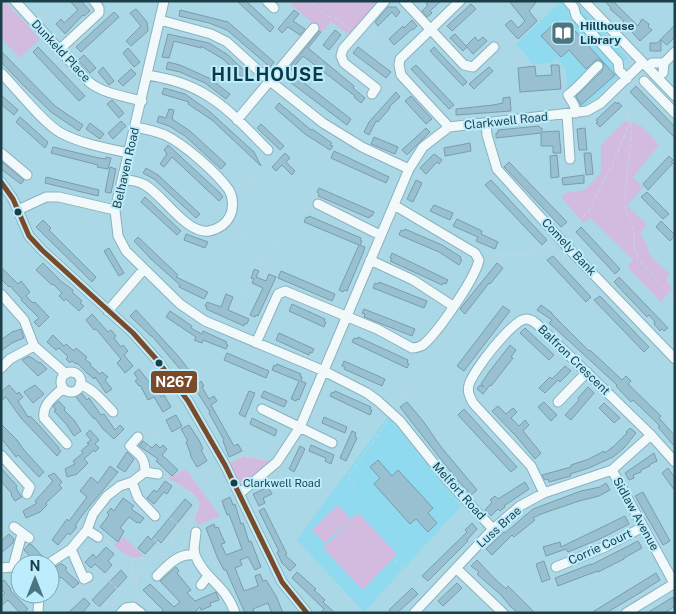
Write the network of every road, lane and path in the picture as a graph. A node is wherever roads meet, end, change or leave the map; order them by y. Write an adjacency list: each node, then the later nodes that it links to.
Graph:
1 (15, 1): 16 (street, Dunkeld Place)
2 (94, 1): 16 (street)
3 (164, 1): 10 (street, Belhaven Road)
4 (310, 1): 13 (path)
5 (385, 1): 13 (street)
6 (404, 1): 12 (street)
7 (460, 1): 12 (street)
8 (568, 1): 25 (street)
9 (584, 1): 19 (street)
10 (160, 20): 23 (street, Belhaven Road); 26 (street)
11 (314, 28): 26 (street)
12 (430, 30): 14 (street); 18 (street)
13 (357, 32): 18 (path); 32 (street)
14 (494, 47)
15 (43, 48): 29 (path)
16 (60, 49): 30 (street, Dunkeld Place)
17 (675, 52): 20 (street)
18 (400, 59): 24 (street)
19 (642, 63): 25 (street, Clarkwell Road); 31 (street)
20 (652, 63)
21 (598, 66): 34 (street)
22 (1, 72): 44 (street)
23 (148, 73): 30 (path); 33 (street, Belhaven Road); 36 (street)
24 (400, 75): 32 (path); 40 (street)
25 (627, 79): 28 (street, Clarkwell Road)
26 (270, 81): 36 (street); 41 (street)
27 (644, 81): 35 (street)
28 (615, 90): 34 (street, Clarkwell Road); 37 (path)
29 (89, 94)
30 (118, 95): 33 (street, Dunkeld Place); 38 (path)
31 (675, 96)
32 (375, 97): 41 (path)
33 (142, 101): 38 (street, Belhaven Road)
34 (571, 114): 39 (street, Clarkwell Road); 45 (street)
35 (675, 114)
36 (238, 120): 42 (street)
37 (630, 122): 57 (path); 64 (path)
38 (136, 123): 44 (street, Belhaven Road); 50 (street)
39 (486, 123): 40 (street, Clarkwell Road); 57 (street, Comely Bank)
40 (449, 127): 46 (street, Clarkwell Road)
41 (351, 140): 46 (street)
42 (268, 150)
43 (1, 153): 47 (street)
44 (128, 154): 48 (street, Belhaven Road)
45 (570, 159)
46 (409, 168): 52 (street, Clarkwell Road)
47 (28, 175)
48 (123, 180): 54 (street, Belhaven Road); 55 (street)
49 (1, 182): 53 (street)
50 (230, 194): 50 (path); 55 (street)
51 (318, 204): 56 (street); 63 (path)
52 (394, 205): 56 (street, Clarkwell Road); 59 (street)
53 (18, 210): 54 (street); 66 (street)
54 (116, 210): 60 (street, Belhaven Road)
55 (227, 221): 55 (path)
56 (380, 235): 58 (street, Clarkwell Road)
57 (561, 240): 61 (street, Comely Bank)
58 (370, 260): 65 (street); 67 (street, Clarkwell Road)
59 (479, 260): 61 (path); 65 (street)
60 (144, 269): 66 (street); 69 (street, Belhaven Road)
61 (602, 281): 71 (street, Comely Bank)
62 (1, 294): 70 (street)
63 (241, 298)
64 (675, 299)
65 (453, 306): 67 (street)
66 (108, 311): 91 (street)
67 (347, 316): 69 (street); 73 (street, Clarkwell Road)
68 (452, 323): 81 (path)
69 (256, 343): 73 (street, Belhaven Road)
70 (34, 346): 72 (street); 75 (street)
71 (673, 353)
72 (1, 368)
73 (324, 371): 81 (street, Melfort Road); 82 (street, Clarkwell Road)
74 (587, 372): 78 (street); 84 (street, Balfron Crescent); 101 (street, Balfron Crescent)
75 (66, 374): 76 (street); 77 (street)
76 (80, 384): 77 (street); 79 (street)
77 (63, 388): 86 (street)
78 (558, 402)
79 (111, 406)
80 (262, 409): 82 (street)
81 (392, 414): 97 (path); 107 (street, Melfort Road)
82 (300, 427): 85 (street); 89 (street, Clarkwell Road)
83 (140, 434): 88 (street); 88 (path)
84 (651, 435): 90 (street, Balfron Crescent); 92 (street, Luss Brae)
85 (332, 443)
86 (67, 444)
87 (1, 455): 98 (street)
88 (142, 457): 93 (street); 96 (path)
89 (277, 462): 91 (path); 100 (street, Clarkwell Road)
90 (675, 462)
91 (225, 464): 100 (street)
92 (612, 470): 101 (street, Luss Brae); 106 (street, Sidlaw Avenue)
93 (145, 472): 94 (street); 95 (street)
94 (158, 474): 99 (path)
95 (132, 482): 96 (street); 103 (street)
96 (120, 486): 108 (street)
97 (356, 486)
98 (30, 489)
99 (183, 489): 102 (path); 103 (path)
100 (239, 494): 145 (street)
101 (544, 494): 107 (street, Luss Brae)
102 (194, 515): 105 (path); 109 (path); 114 (path)
103 (158, 516): 105 (path); 112 (path)
104 (14, 527): 115 (street)
105 (181, 527): 110 (path)
106 (643, 527): 124 (street, Corrie Court); 132 (street, Sidlaw Avenue)
107 (493, 529): 125 (street, Luss Brae)
108 (87, 530): 111 (street); 113 (street)
109 (199, 535): 117 (street); 131 (path)
110 (170, 538)
111 (97, 539): 116 (path); 123 (path)
112 (161, 545)
113 (71, 549): 118 (street); 123 (street)
114 (177, 550)
115 (20, 554)
116 (123, 555): 126 (path); 129 (path)
117 (195, 555): 121 (street); 128 (street)
118 (60, 556)
119 (145, 557): 120 (path)
120 (147, 560): 121 (path); 129 (path)
121 (174, 560): 127 (street)
122 (395, 560): 135 (path)
123 (76, 561): 130 (street)
124 (558, 564)
125 (456, 568): 135 (street, Luss Brae); 147 (street)
126 (104, 575): 130 (path); 134 (path)
127 (157, 576)
128 (208, 576): 133 (street); 144 (street)
129 (135, 579): 134 (path); 138 (path)
130 (84, 582): 137 (path); 139 (path)
131 (225, 583)
132 (674, 583): 148 (street)
133 (201, 585)
134 (119, 591): 136 (path)
135 (432, 594): 146 (street, Luss Brae)
136 (115, 601): 138 (path); 139 (path); 141 (path)
137 (65, 605)
138 (139, 607): 142 (street); 143 (path)
139 (101, 609): 140 (path); 141 (path)
140 (90, 613)
141 (106, 613)
142 (121, 613)
143 (156, 613)
144 (235, 613)
145 (307, 613)
146 (414, 613)
147 (503, 613)
148 (626, 613)

